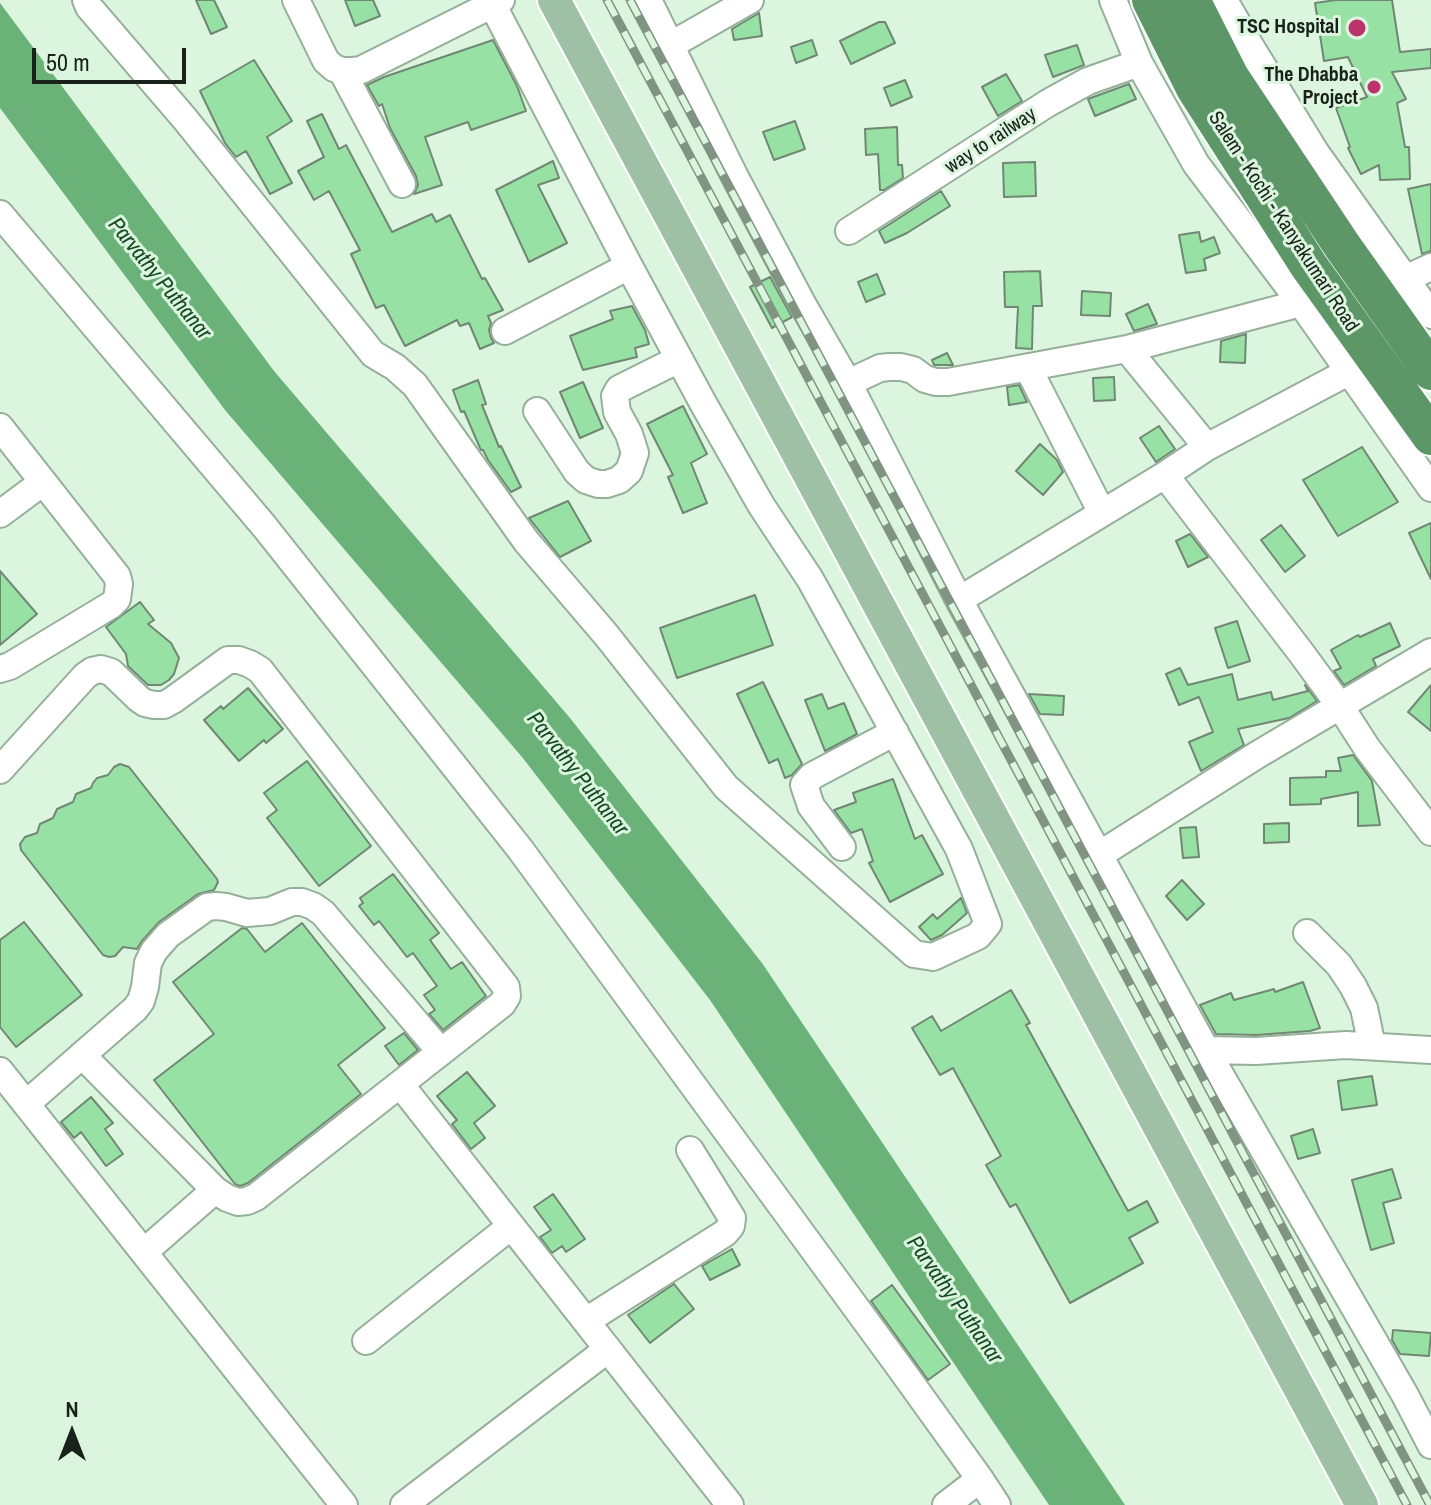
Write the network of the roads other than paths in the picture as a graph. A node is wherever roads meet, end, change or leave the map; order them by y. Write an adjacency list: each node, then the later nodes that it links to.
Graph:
1 (86, 0): 41 (street)
2 (296, 0): 12 (street)
3 (554, 0): 69 (main road)
4 (648, 0): 10 (street)
5 (750, 0): 10 (street)
6 (1113, 0): 11 (street)
7 (1151, 0): 30 (highway, Salem - Kochi - Kanyakumari Road)
8 (1221, 1): 18 (street); 26 (highway, Salem - Kochi - Kanyakumari Road)
9 (494, 2): 12 (street); 16 (street)
10 (671, 45): 27 (street)
11 (1139, 63): 15 (street, way to railway); 19 (street)
12 (342, 71): 13 (street)
13 (402, 184)
14 (0, 214): 63 (street)
15 (849, 231)
16 (629, 266): 21 (street); 23 (street)
17 (1431, 267): 18 (street)
18 (1405, 279): 20 (street)
19 (1301, 303): 22 (street); 25 (street)
20 (1431, 315)
21 (505, 331)
22 (1127, 349): 24 (street); 31 (street)
23 (679, 359): 28 (street); 41 (street)
24 (1028, 368): 27 (street); 35 (street)
25 (1350, 371): 31 (street); 34 (street)
26 (1431, 371)
27 (848, 383): 37 (street)
28 (537, 411)
29 (0, 427): 33 (street)
30 (1431, 436)
31 (1207, 447): 32 (street)
32 (1165, 475): 35 (street); 40 (street)
33 (43, 482): 36 (street); 39 (street)
34 (1431, 488)
35 (1102, 513): 37 (street)
36 (0, 514)
37 (959, 600): 45 (street)
38 (1431, 652): 40 (street)
39 (0, 669)
40 (1340, 706): 43 (street); 45 (street)
41 (895, 732): 44 (street)
42 (0, 770): 50 (street)
43 (1431, 832)
44 (842, 847)
45 (1099, 855): 48 (street)
46 (1307, 933): 47 (street)
47 (1372, 1046): 48 (street); 49 (street)
48 (1206, 1050): 62 (street)
49 (1431, 1050)
50 (441, 1052): 51 (street); 53 (street)
51 (82, 1055): 54 (street); 56 (street)
52 (0, 1071): 54 (street)
53 (400, 1084): 56 (street); 57 (street)
54 (26, 1104): 58 (street)
55 (690, 1150): 59 (street)
56 (215, 1190): 58 (street)
57 (511, 1226): 59 (street); 60 (street)
58 (144, 1252): 64 (street)
59 (586, 1321): 61 (street)
60 (366, 1341)
61 (608, 1349): 65 (street); 66 (street)
62 (1431, 1445)
63 (980, 1479): 67 (street); 68 (street)
64 (344, 1505)
65 (404, 1505)
66 (730, 1505)
67 (946, 1505)
68 (997, 1505)
69 (1362, 1505)

